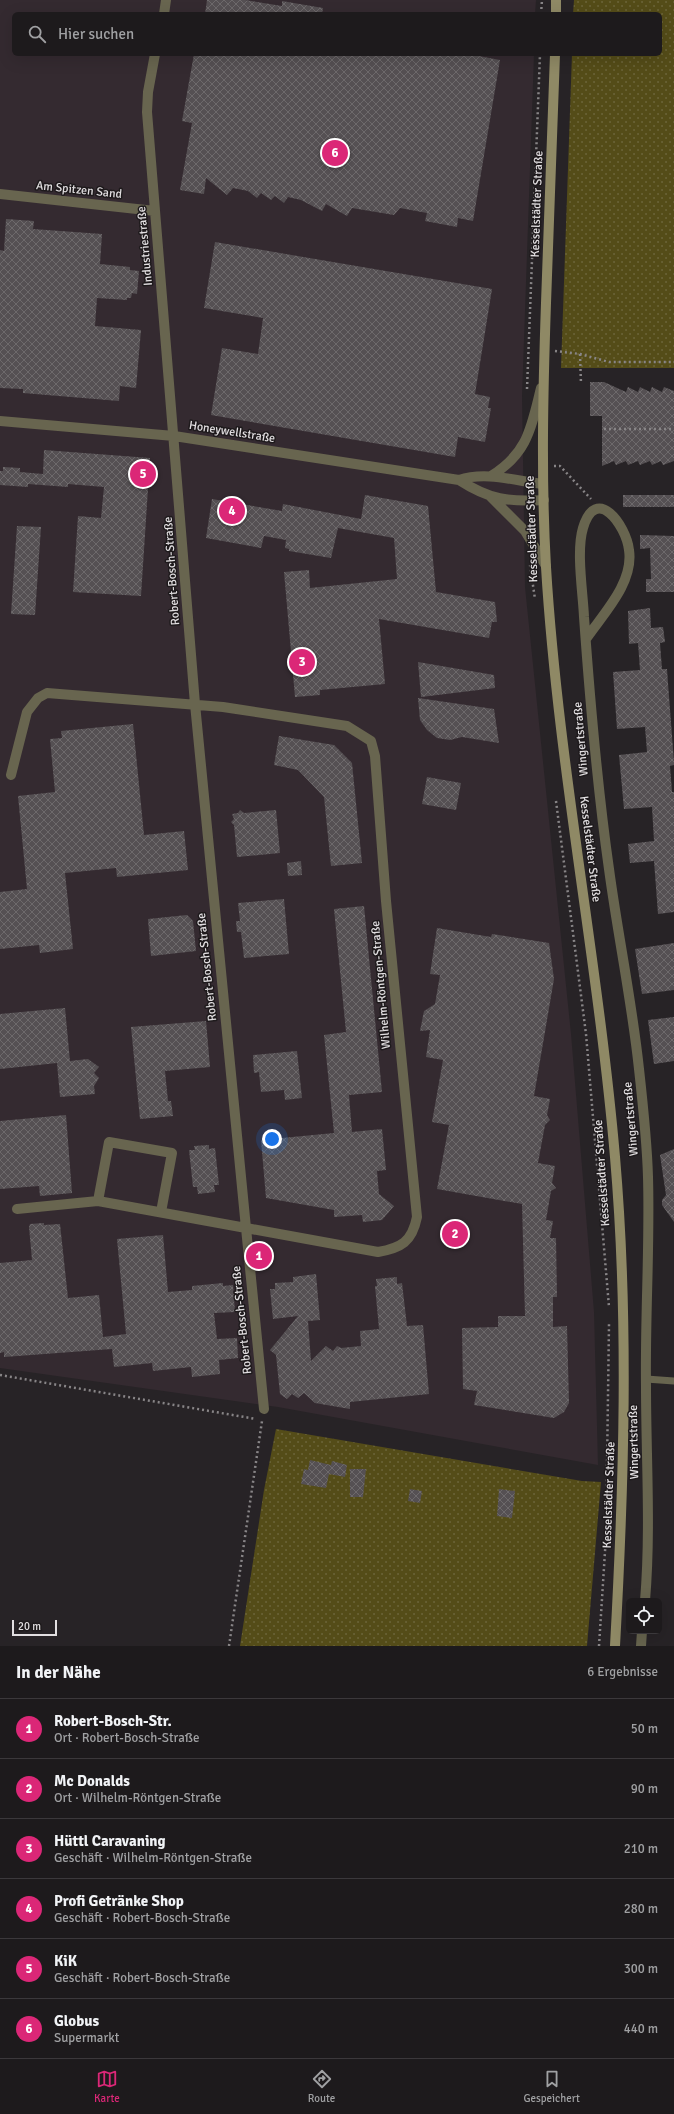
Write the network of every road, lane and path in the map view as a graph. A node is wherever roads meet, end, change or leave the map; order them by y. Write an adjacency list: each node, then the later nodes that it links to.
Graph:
1 (166, 0): 4 (street)
2 (542, 0): 5 (path)
3 (556, 0): 6 (main road)
4 (164, 12)
5 (541, 12)
6 (556, 12)
7 (155, 56): 10 (street, Industriestraße)
8 (555, 56): 11 (main road, Kesselstädter Straße)
9 (0, 194): 10 (street, Am Spitzen Sand)
10 (155, 211): 19 (street, Industriestraße)
11 (545, 349): 12 (path); 14 (main road, Kesselstädter Straße)
12 (580, 354): 13 (path); 15 (path)
13 (674, 362)
14 (543, 382): 20 (main road, Kesselstädter Straße); 21 (street)
15 (581, 384)
16 (0, 421): 19 (street, Honeywellstraße)
17 (604, 429): 18 (path)
18 (674, 429)
19 (174, 436): 22 (street, Honeywellstraße); 29 (street, Robert-Bosch-Straße)
20 (543, 466): 23 (main road, Kesselstädter Straße); 26 (path)
21 (491, 476): 22 (street, Honeywellstraße); 23 (street, Honeywellstraße)
22 (459, 480): 24 (street, Honeywellstraße)
23 (543, 484): 25 (main road, Kesselstädter Straße)
24 (490, 497): 25 (street, Honeywellstraße); 27 (street, Honeywellstraße)
25 (544, 500): 27 (main road, Kesselstädter Straße)
26 (600, 508): 28 (street, Wingertstraße); 28 (street)
27 (546, 566): 42 (main road, Kesselstädter Straße)
28 (586, 639): 36 (street, Wingertstraße)
29 (195, 704): 30 (street); 34 (street, Robert-Bosch-Straße); 34 (street, Wilhelm-Röntgen-Straße)
30 (11, 775)
31 (98, 1201): 32 (street); 33 (street); 33 (street)
32 (17, 1209)
33 (161, 1212): 34 (street)
34 (246, 1228): 38 (street, Robert-Bosch-Straße)
35 (0, 1375): 38 (path)
36 (646, 1380): 37 (lane); 39 (street, Wingertstraße)
37 (674, 1381)
38 (263, 1415): 41 (path)
39 (644, 1598)
40 (642, 1634): 43 (street)
41 (229, 1646)
42 (615, 1646)
43 (641, 1646)

